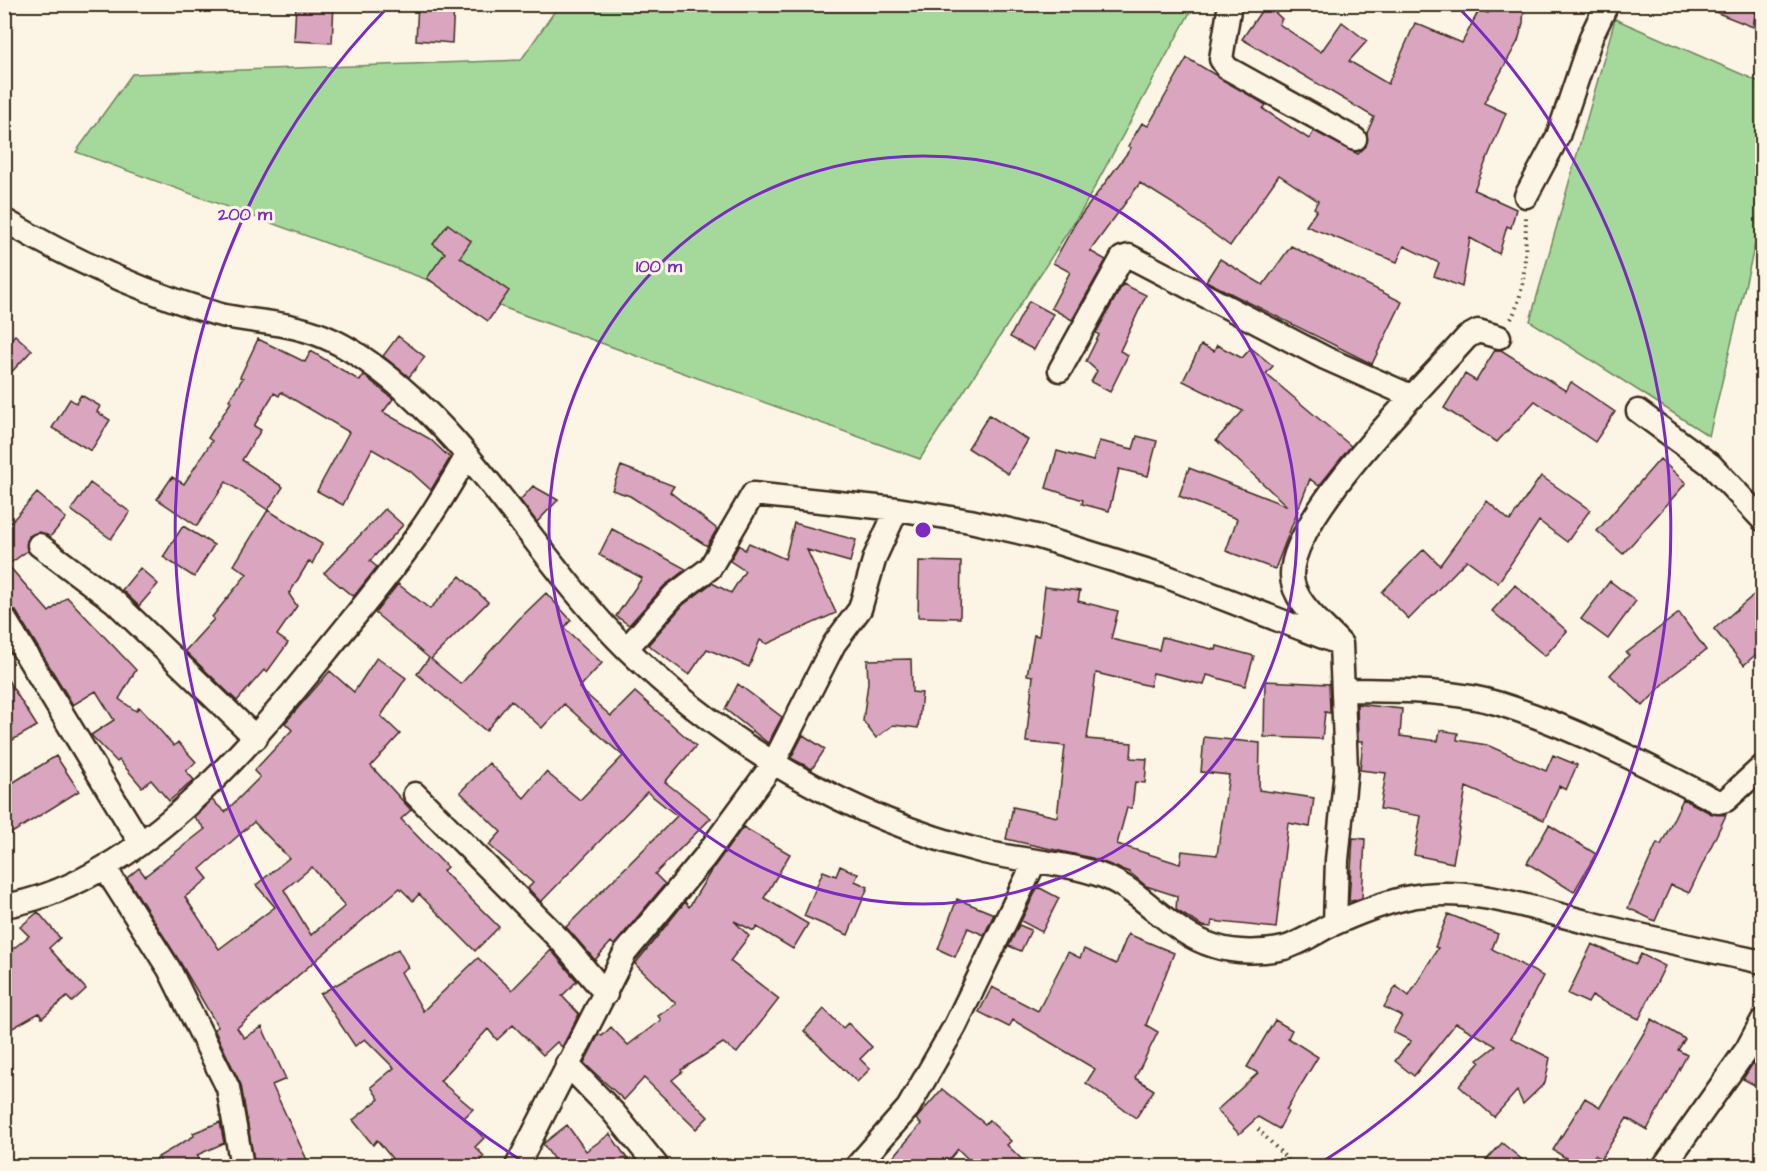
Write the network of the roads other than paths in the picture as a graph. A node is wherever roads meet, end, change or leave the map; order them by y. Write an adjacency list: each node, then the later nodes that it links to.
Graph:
1 (1230, 4): 3 (street)
2 (1607, 4): 4 (street)
3 (1355, 139)
4 (1526, 196)
5 (4, 220): 10 (street)
6 (1502, 333): 8 (street)
7 (1060, 370): 8 (street)
8 (1413, 397): 15 (street)
9 (1638, 411): 12 (street)
10 (467, 456): 16 (street); 18 (street)
11 (897, 509): 15 (street); 16 (street); 19 (street)
12 (1762, 519)
13 (39, 545): 18 (street)
14 (4, 618): 22 (street)
15 (1341, 644): 17 (street)
16 (627, 648): 19 (street)
17 (1345, 690): 20 (street); 26 (street)
18 (256, 738): 22 (street)
19 (773, 764): 23 (street); 28 (street)
20 (1762, 767)
21 (416, 794): 28 (street)
22 (140, 842): 24 (street)
23 (1035, 861): 26 (street); 34 (street)
24 (105, 868): 25 (street); 31 (street)
25 (4, 906)
26 (1335, 923): 27 (street)
27 (1762, 962)
28 (606, 994): 30 (street)
29 (1762, 1021): 35 (street)
30 (567, 1064): 32 (street); 33 (street)
31 (242, 1167)
32 (517, 1167)
33 (657, 1167)
34 (857, 1167)
35 (1664, 1167)

